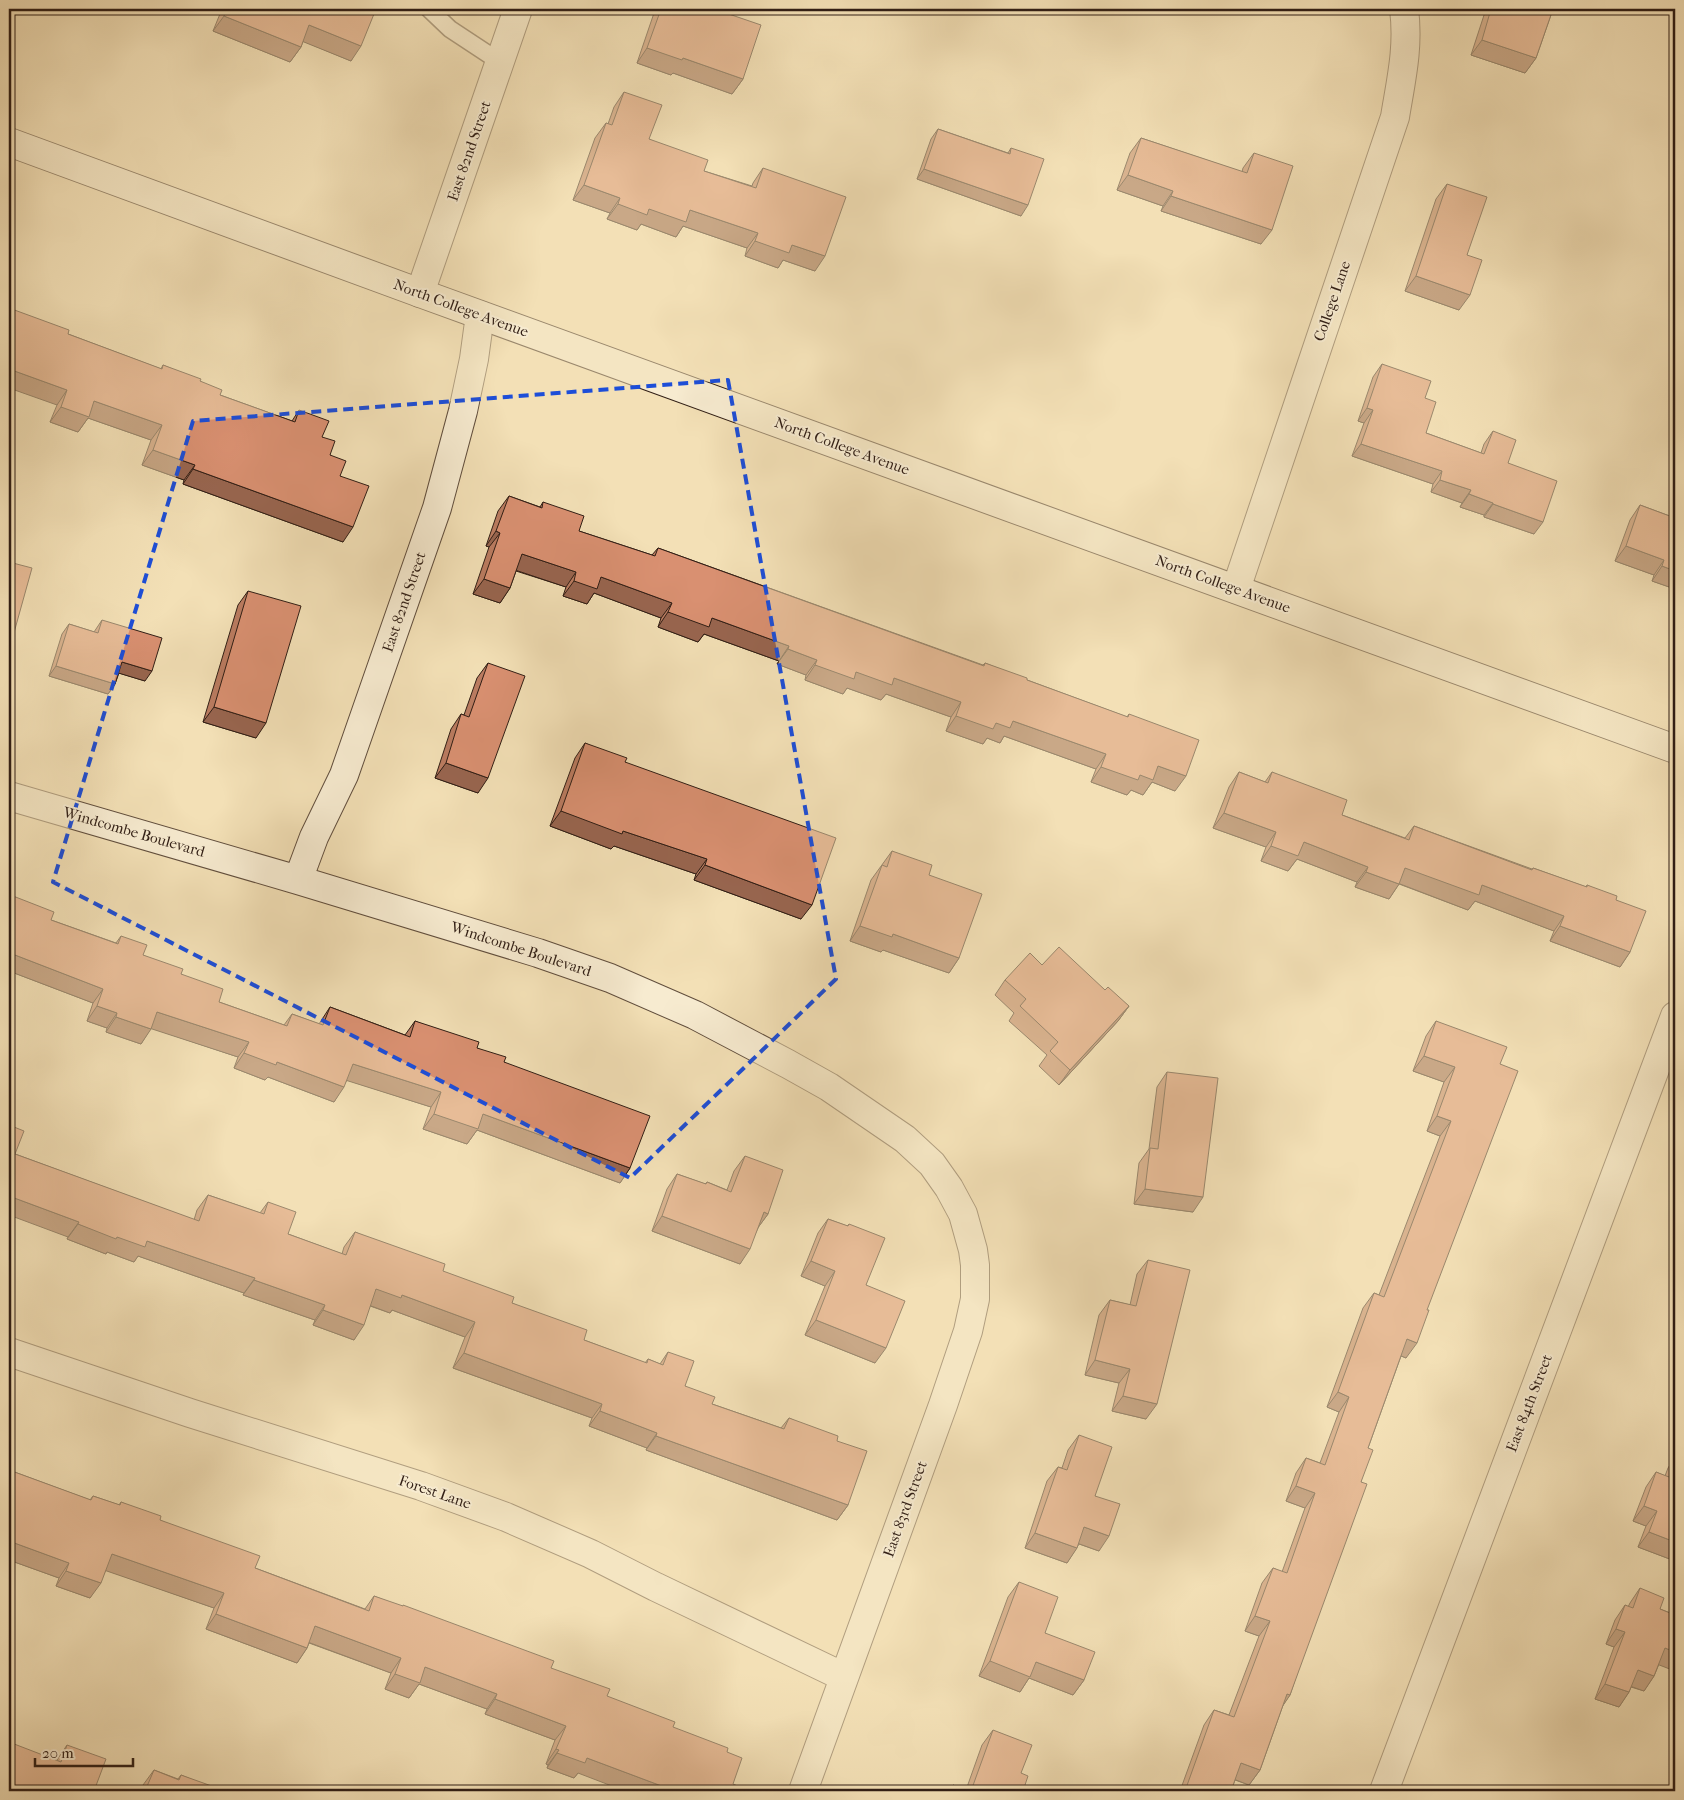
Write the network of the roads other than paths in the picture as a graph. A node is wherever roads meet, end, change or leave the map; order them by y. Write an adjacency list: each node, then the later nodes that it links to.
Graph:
1 (430, 9): 4 (lane)
2 (518, 9): 4 (street, East 82nd Street)
3 (1404, 9): 8 (street, College Lane)
4 (500, 62): 6 (street, East 82nd Street)
5 (9, 142): 6 (street, North College Avenue)
6 (420, 293): 7 (street, North College Avenue)
7 (480, 315): 8 (street, North College Avenue); 11 (street, East 82nd Street)
8 (1236, 589): 9 (street, North College Avenue)
9 (1675, 749)
10 (9, 796): 11 (street, Windcombe Boulevard)
11 (298, 880): 13 (street, Windcombe Boulevard)
12 (1675, 1016): 17 (street, East 84th Street)
13 (964, 1223): 15 (street, East 83rd Street)
14 (9, 1352): 15 (street, Forest Lane)
15 (844, 1677): 16 (street, East 83rd Street)
16 (802, 1791)
17 (1384, 1791)

